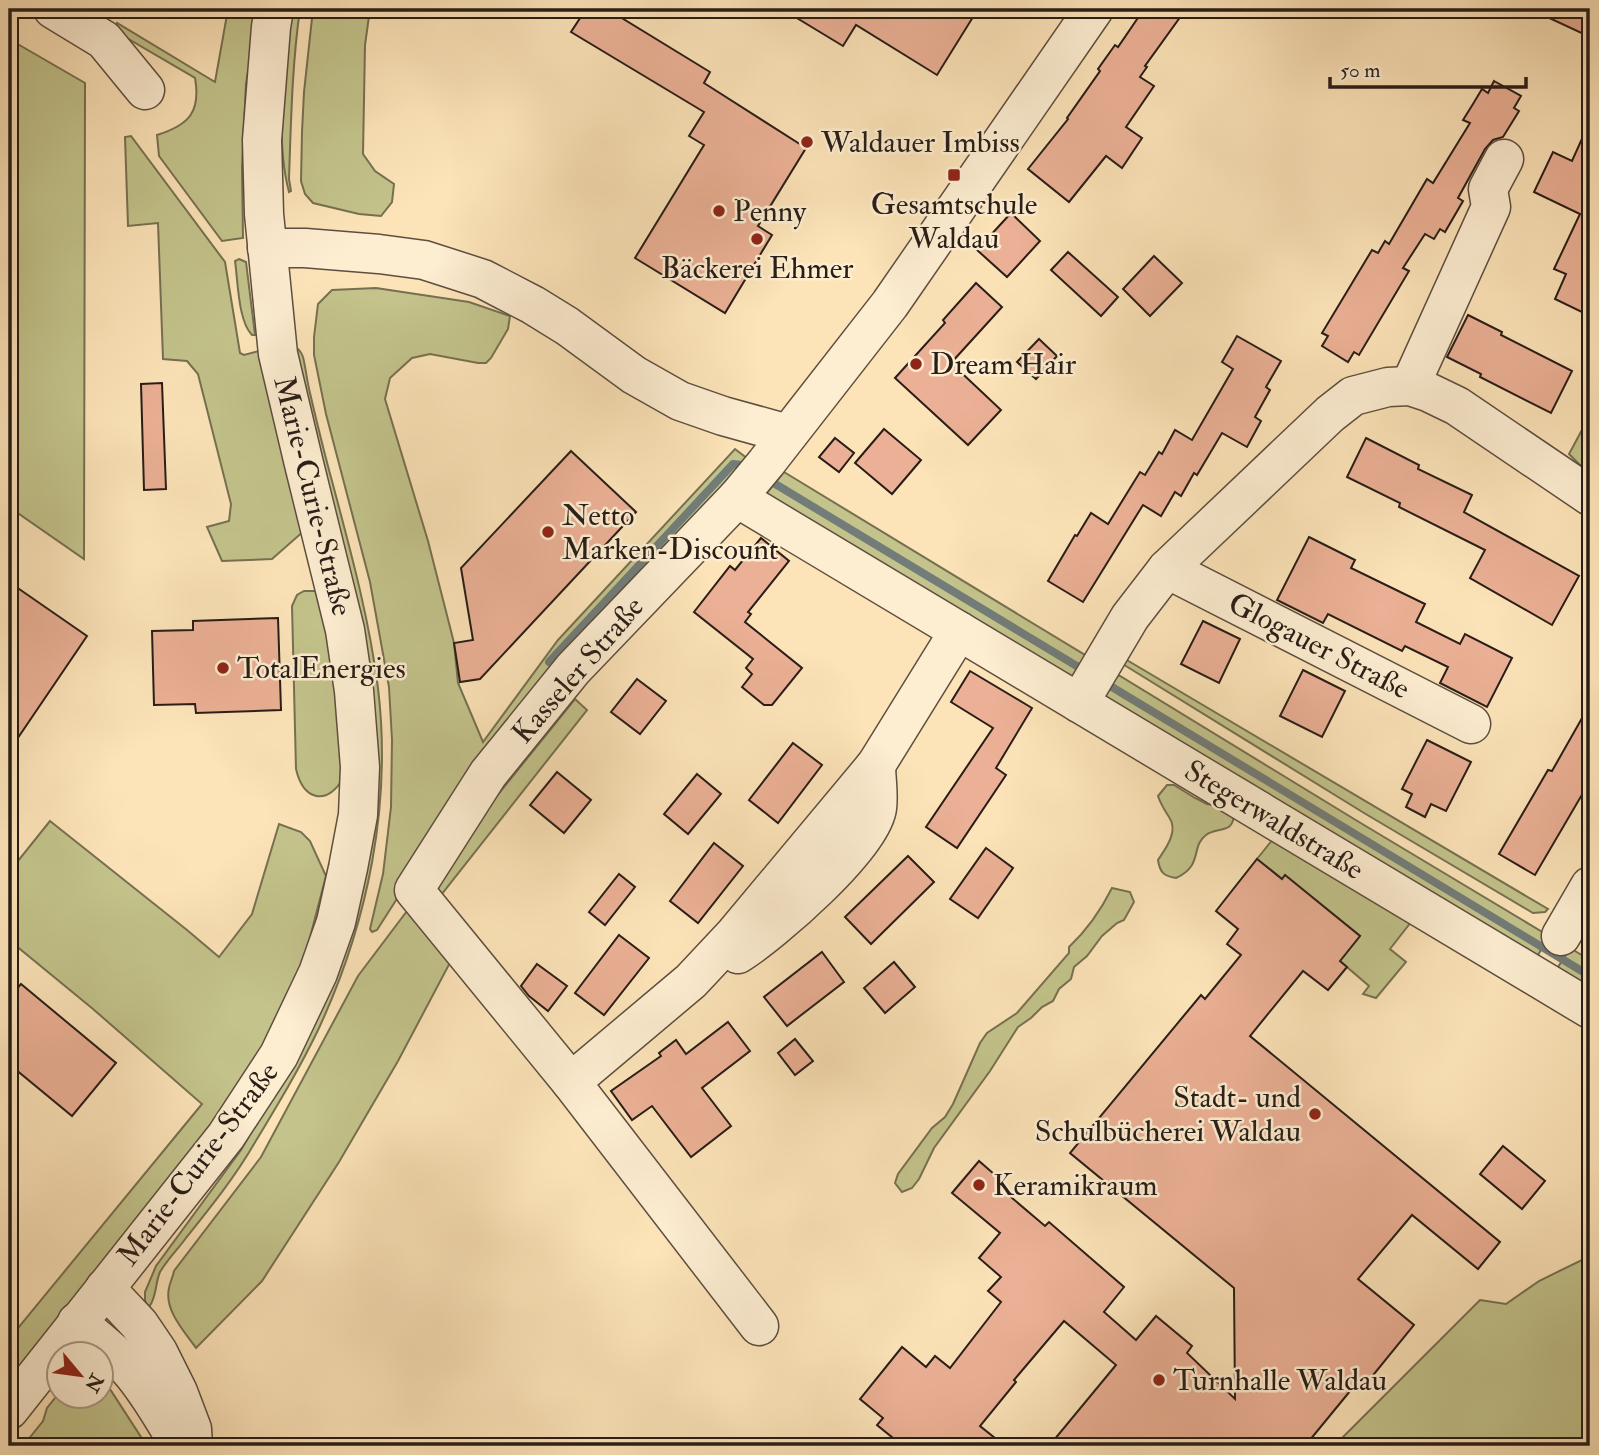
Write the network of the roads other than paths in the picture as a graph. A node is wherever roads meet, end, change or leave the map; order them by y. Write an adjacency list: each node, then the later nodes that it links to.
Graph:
1 (53, 9): 4 (street)
2 (274, 9): 6 (street, Marie-Curie-Straße)
3 (1094, 9): 8 (street, Kasseler Straße)
4 (145, 90)
5 (1504, 159): 7 (street)
6 (267, 248): 8 (street); 18 (street, Marie-Curie-Straße)
7 (1410, 386): 9 (street); 10 (street)
8 (760, 469): 11 (street, Stegerwaldstraße); 17 (street, Kasseler Straße)
9 (1590, 496)
10 (1167, 569): 12 (street); 13 (street, Glogauer Straße)
11 (959, 631): 12 (street, Stegerwaldstraße); 17 (street)
12 (1089, 686): 16 (street, Stegerwaldstraße)
13 (1471, 724)
14 (1590, 886): 15 (street)
15 (1561, 936)
16 (1590, 1009)
17 (571, 1082): 20 (street)
18 (105, 1288): 19 (street, Marie-Curie-Straße); 23 (street)
19 (77, 1322): 21 (street, Marie-Curie-Straße); 22 (street)
20 (759, 1326)
21 (9, 1410)
22 (180, 1446)
23 (193, 1446)

